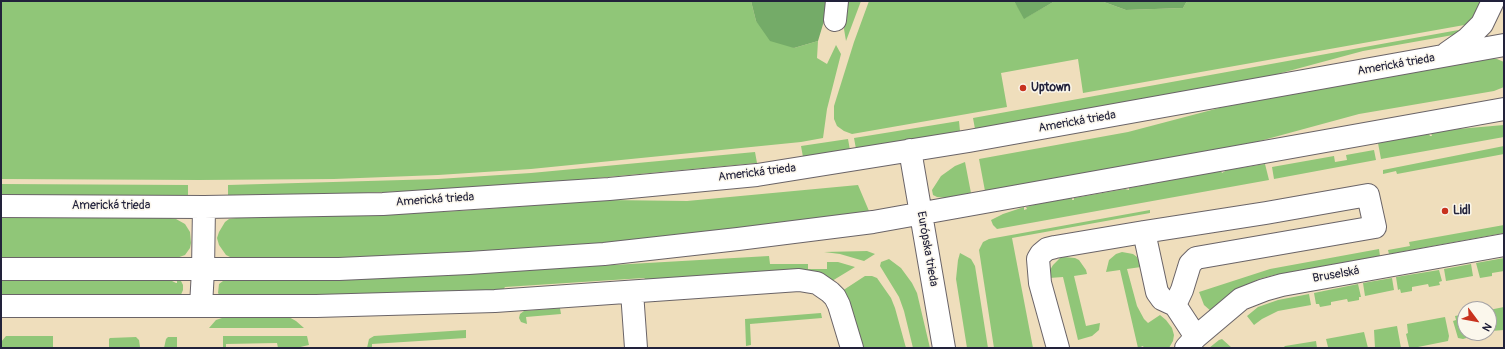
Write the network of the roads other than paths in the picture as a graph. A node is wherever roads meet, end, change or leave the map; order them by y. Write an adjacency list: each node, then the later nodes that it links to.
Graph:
1 (1492, 1): 3 (street)
2 (1504, 45): 3 (street, Americká trieda)
3 (1443, 56): 5 (street, Americká trieda)
4 (1504, 109): 8 (street)
5 (910, 150): 7 (street, Americká trieda); 8 (street, Európska trieda)
6 (1, 206): 7 (street, Americká trieda)
7 (204, 207): 12 (street)
8 (921, 214): 12 (street); 20 (street, Európska trieda)
9 (1144, 232): 14 (street); 14 (street); 21 (street)
10 (1504, 245): 17 (street, Bruselská)
11 (1, 269): 12 (street)
12 (203, 270): 16 (street)
13 (632, 292): 16 (street); 18 (street); 19 (street)
14 (1175, 305): 17 (street)
15 (1, 306): 16 (street)
16 (201, 306)
17 (1191, 343)
18 (636, 348)
19 (852, 348)
20 (944, 348)
21 (1058, 348)

